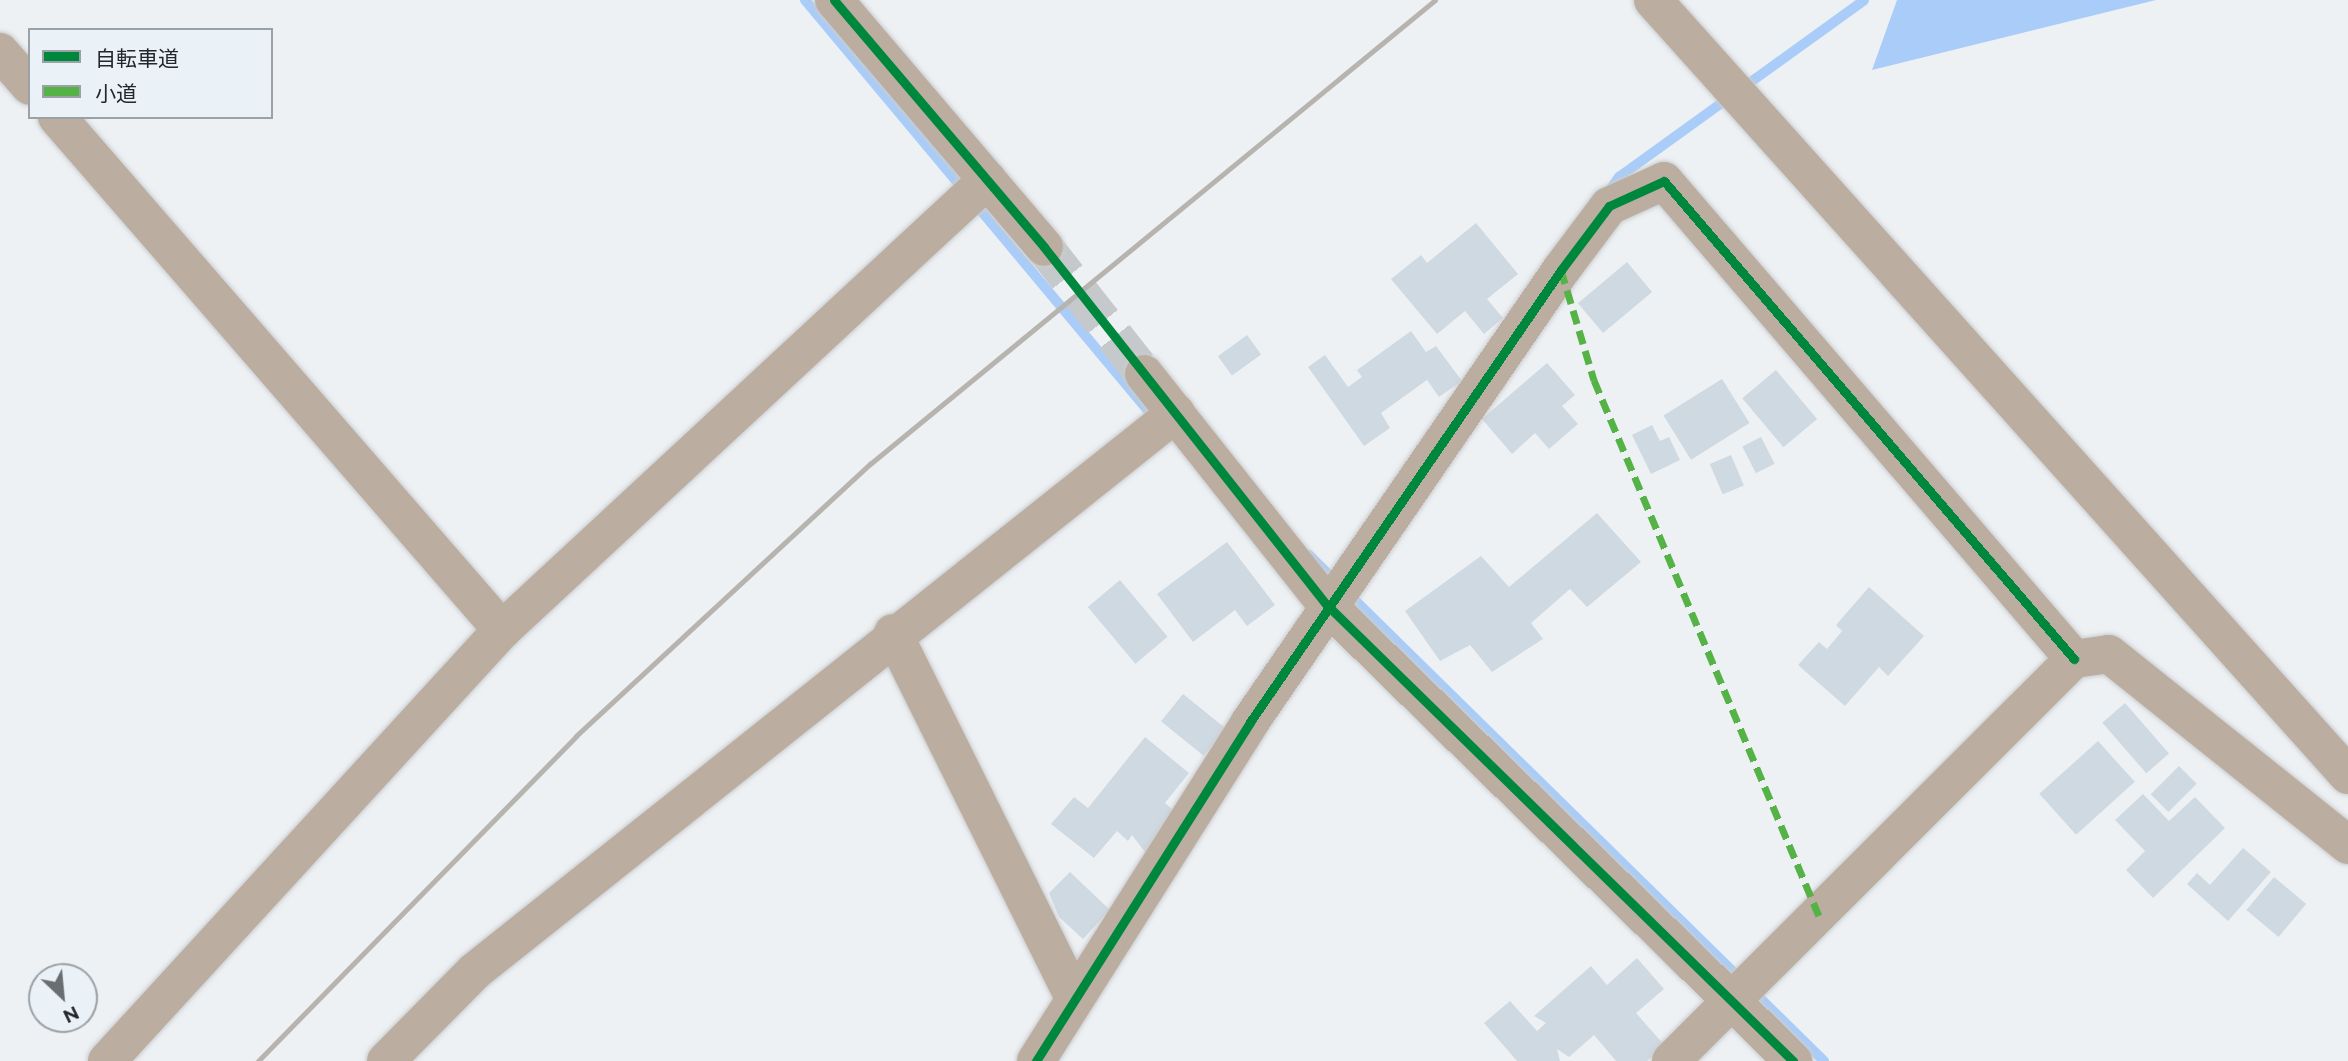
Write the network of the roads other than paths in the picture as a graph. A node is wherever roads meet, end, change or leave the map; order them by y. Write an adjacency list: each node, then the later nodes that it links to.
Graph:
1 (834, 0): 6 (street)
2 (1653, 0): 14 (street)
3 (0, 52): 4 (street)
4 (28, 84)
5 (59, 119): 11 (street)
6 (987, 180): 7 (street); 11 (street)
7 (1044, 247)
8 (1144, 374): 9 (street)
9 (1176, 414): 10 (street); 12 (street)
10 (1328, 606): 13 (street); 16 (street); 17 (street)
11 (502, 630): 18 (street)
12 (893, 633): 16 (street); 19 (street)
13 (2074, 659): 15 (street); 17 (street)
14 (2348, 775)
15 (2348, 845)
16 (1073, 996): 20 (street)
17 (1734, 1003): 21 (street); 22 (street)
18 (107, 1061)
19 (386, 1061)
20 (1036, 1061)
21 (1671, 1061)
22 (1793, 1061)

